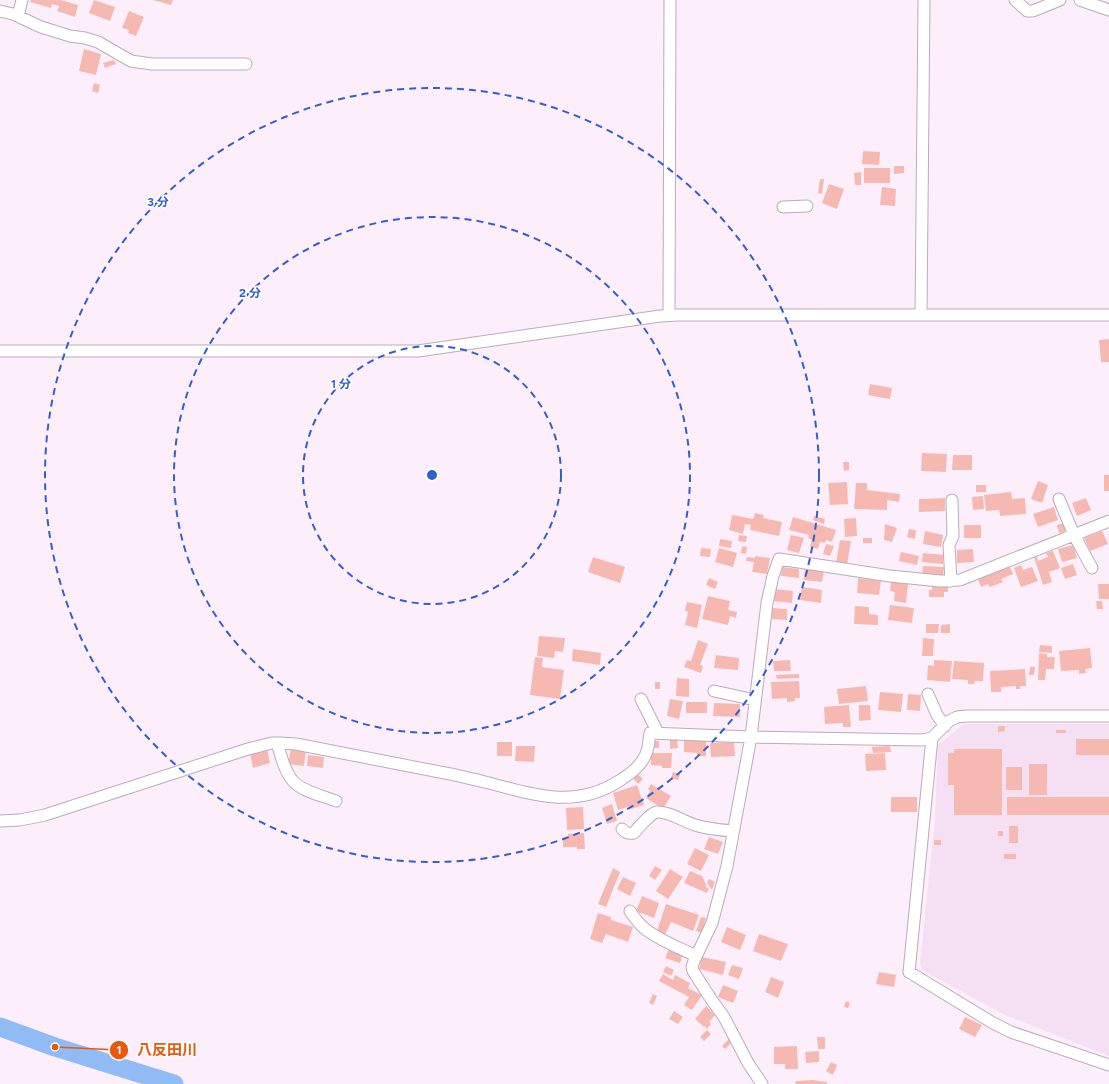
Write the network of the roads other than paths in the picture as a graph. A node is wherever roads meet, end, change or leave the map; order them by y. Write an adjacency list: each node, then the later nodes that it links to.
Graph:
1 (22, 0): 9 (street)
2 (670, 0): 13 (street)
3 (924, 0): 14 (street)
4 (1015, 0): 5 (street)
5 (1060, 0)
6 (1080, 0): 7 (street)
7 (1109, 10)
8 (0, 11): 9 (street)
9 (18, 16): 10 (street)
10 (246, 64)
11 (807, 206): 12 (street)
12 (783, 207)
13 (669, 315): 14 (street); 16 (street)
14 (921, 315): 15 (street)
15 (1109, 315)
16 (0, 351)
17 (1060, 499): 20 (street)
18 (952, 500): 22 (street)
19 (1109, 521): 20 (street)
20 (1074, 535): 21 (street); 22 (street)
21 (1092, 568)
22 (951, 581): 26 (street)
23 (714, 691): 26 (street)
24 (928, 694): 28 (street)
25 (641, 699): 29 (street)
26 (755, 700): 30 (street)
27 (1109, 716): 28 (street)
28 (944, 726): 31 (street)
29 (658, 733): 30 (street); 32 (street)
30 (751, 737): 31 (street); 36 (street)
31 (932, 738): 39 (street)
32 (277, 743): 33 (street); 34 (street)
33 (336, 801)
34 (0, 821)
35 (622, 829): 36 (street)
36 (733, 831): 38 (street)
37 (630, 911): 38 (street)
38 (696, 956): 40 (street)
39 (1109, 1065)
40 (762, 1084)

